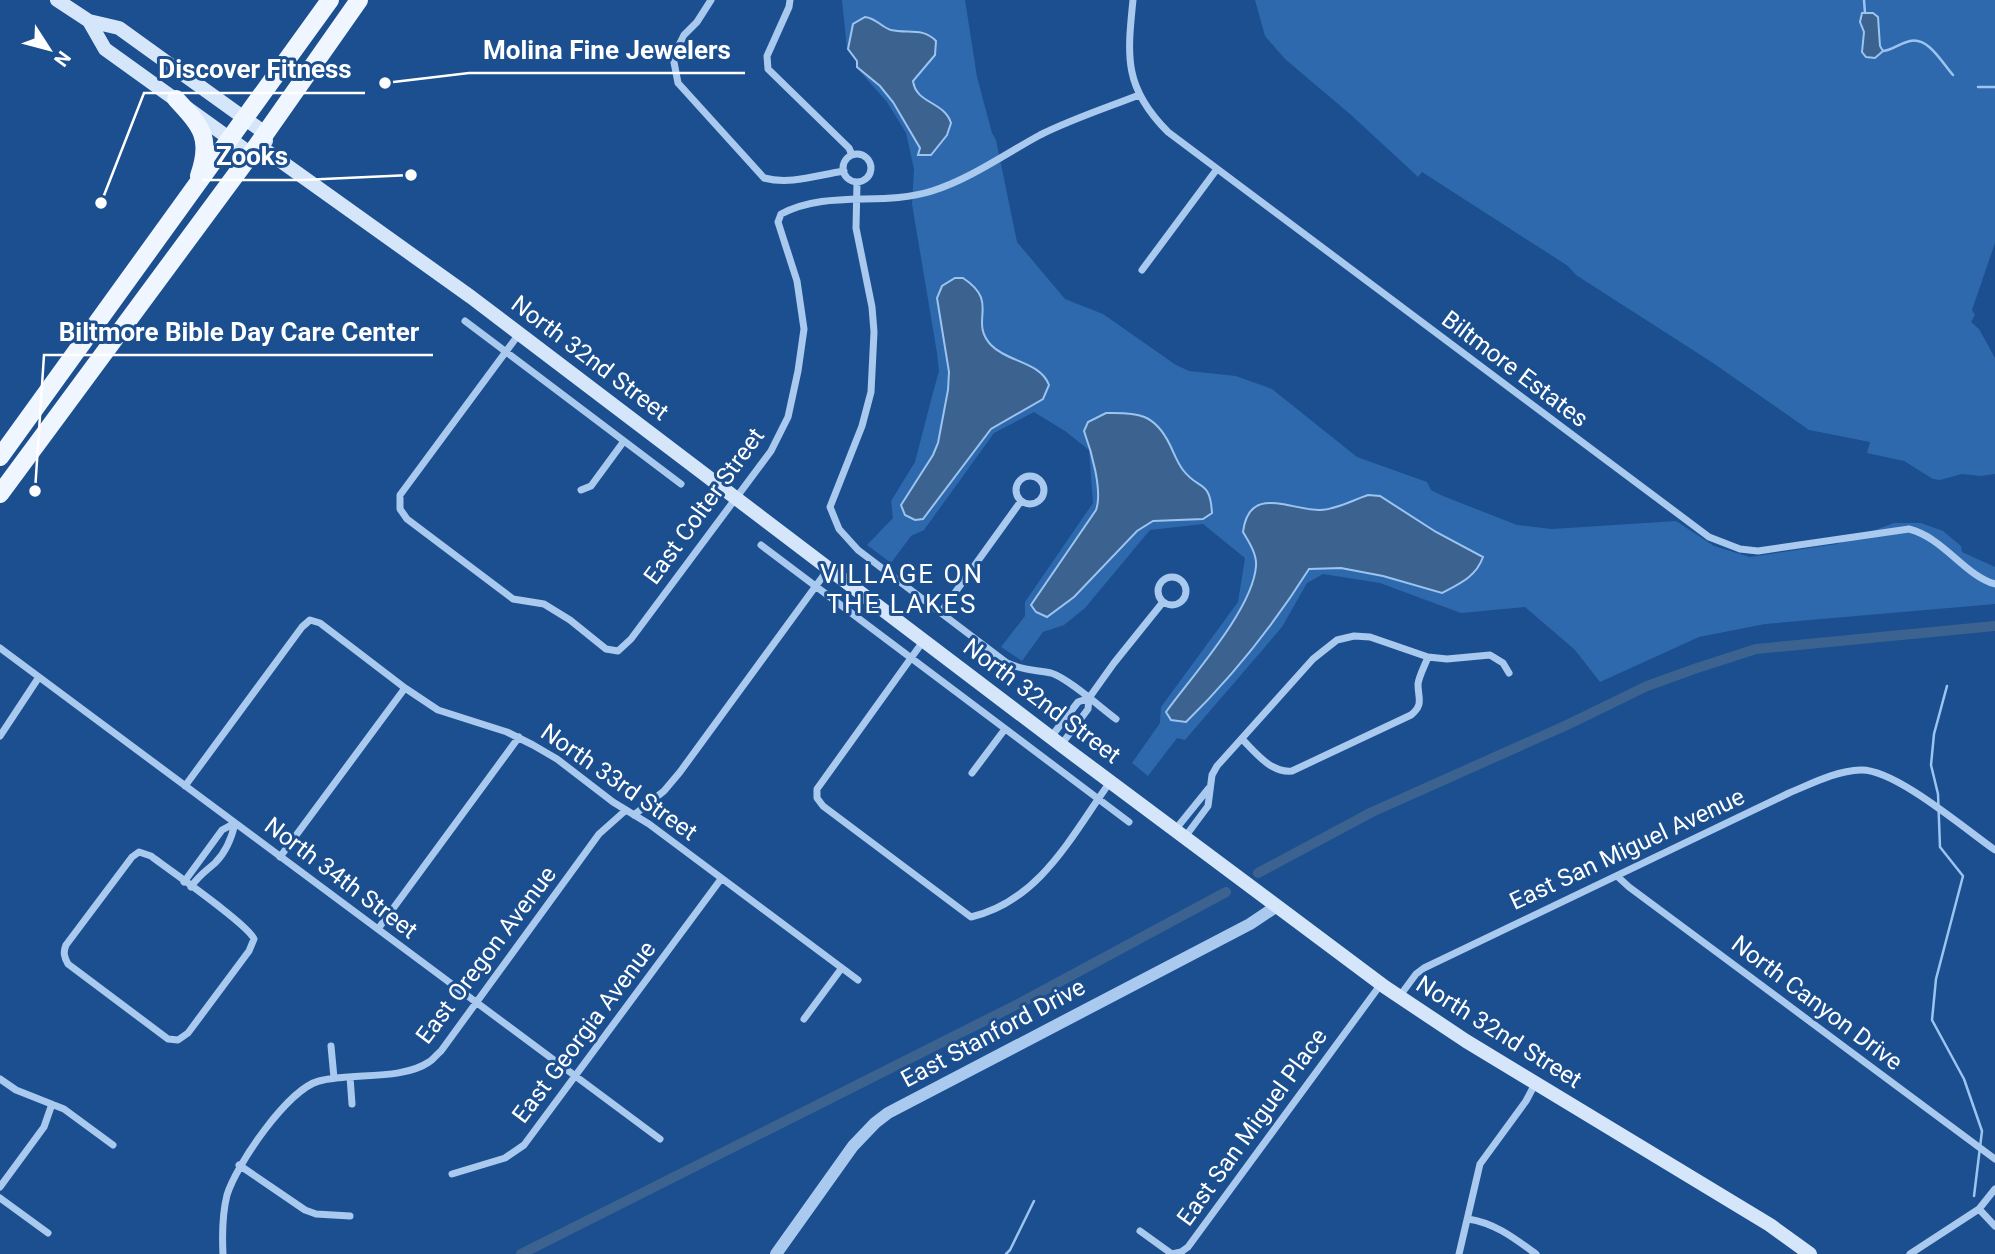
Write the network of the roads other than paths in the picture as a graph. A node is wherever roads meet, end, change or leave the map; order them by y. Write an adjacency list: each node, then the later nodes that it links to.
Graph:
1 (57, 0): 7 (main road, North 32nd Street)
2 (330, 0): 10 (main road)
3 (359, 0): 11 (main road)
4 (711, 0): 16 (street)
5 (790, 0): 14 (street)
6 (1133, 0): 8 (street, Biltmore Estates)
7 (89, 22): 9 (main road, North 32nd Street); 10 (main road, North 32nd Street)
8 (1139, 95): 15 (street, Biltmore Estates); 19 (street, East Colter Street)
9 (176, 99): 12 (main road, North 32nd Street); 18 (main road)
10 (246, 119): 11 (main road, North 32nd Street); 12 (main road)
11 (265, 133): 13 (main road)
12 (231, 139): 13 (main road, North 32nd Street); 18 (main road)
13 (259, 153): 21 (main road); 24 (main road, North 32nd Street)
14 (852, 155): 16 (street); 17 (street)
15 (1217, 169): 22 (street); 37 (street, Biltmore Estates)
16 (844, 171): 17 (street)
17 (857, 183): 19 (street)
18 (194, 190): 20 (main road)
19 (856, 199): 33 (street, East Colter Street); 40 (street)
20 (169, 223): 21 (main road); 26 (main road)
21 (188, 239): 27 (main road)
22 (1142, 270)
23 (465, 321): 25 (street, North 32nd Street)
24 (520, 333): 25 (street); 33 (main road, North 32nd Street)
25 (506, 351): 28 (street, North 32nd Street); 33 (street, East Colter Street)
26 (25, 422): 27 (main road); 29 (main road)
27 (43, 436): 32 (main road)
28 (624, 442): 30 (street, North 32nd Street); 31 (street)
29 (0, 457)
30 (681, 484)
31 (581, 490)
32 (0, 494)
33 (736, 498): 36 (main road, North 32nd Street)
34 (1021, 501): 40 (street)
35 (761, 545): 38 (street, North 32nd Street)
36 (829, 568): 38 (street); 41 (main road, North 32nd Street)
37 (1995, 584)
38 (816, 586): 44 (street, North 32nd Street); 63 (street)
39 (1163, 602): 48 (street)
40 (941, 612): 48 (street)
41 (924, 640): 44 (street); 56 (main road, North 32nd Street)
42 (0, 648): 46 (street, North 34th Street)
43 (1428, 657): 45 (street); 55 (street); 55 (street)
44 (912, 659): 52 (street, North 32nd Street); 61 (street)
45 (1509, 674)
46 (39, 677): 53 (street); 59 (street, North 34th Street)
47 (405, 688): 54 (street, North 33rd Street); 59 (street, North 33rd Street); 70 (street)
48 (1088, 698): 49 (street); 50 (street); 51 (street)
49 (1071, 711): 50 (street); 56 (street)
50 (1081, 718): 56 (street)
51 (1116, 719)
52 (1005, 729): 57 (street); 61 (street, North 32nd Street)
53 (0, 736)
54 (519, 737): 62 (street, North 33rd Street); 76 (street)
55 (1241, 739): 60 (street)
56 (1056, 741): 58 (main road, North 32nd Street)
57 (972, 773)
58 (1111, 782): 61 (street); 66 (main road, North 32nd Street)
59 (185, 786): 65 (street, North 34th Street)
60 (1209, 788): 66 (street); 66 (street)
61 (1098, 799): 64 (street, North 32nd Street)
62 (626, 810): 63 (street, North 33rd Street); 81 (street, East Oregon Avenue)
63 (634, 815): 72 (street, North 33rd Street)
64 (1129, 822)
65 (235, 823): 67 (street); 69 (street); 70 (street, North 34th Street)
66 (1180, 834): 75 (main road, North 32nd Street)
67 (209, 847): 69 (street); 73 (street)
68 (1995, 850): 71 (street, East San Miguel Avenue)
69 (221, 856): 74 (street)
70 (280, 857): 76 (street, North 34th Street)
71 (1617, 876): 80 (street, East San Miguel Avenue); 93 (street, North Canyon Drive)
72 (721, 878): 77 (street, North 33rd Street); 85 (street, East Georgia Avenue)
73 (184, 882): 74 (street); 74 (street)
74 (191, 887)
75 (1277, 906): 79 (main road, North 32nd Street); 106 (street, East Stanford Drive)
76 (378, 929): 81 (street, North 34th Street)
77 (841, 969): 78 (street, North 33rd Street); 82 (street)
78 (858, 980)
79 (1381, 984): 80 (main road, North 32nd Street); 103 (street, East San Miguel Place)
80 (1399, 997): 88 (main road, North 32nd Street)
81 (475, 1003): 84 (street, East Oregon Avenue); 85 (street, North 34th Street)
82 (804, 1019)
83 (331, 1046): 86 (street)
84 (350, 1077): 86 (street, East Oregon Avenue); 90 (street)
85 (574, 1077): 91 (street, North 34th Street); 95 (street, East Georgia Avenue)
86 (334, 1078): 94 (street, East Oregon Avenue)
87 (0, 1079): 89 (street)
88 (1536, 1082): 101 (street); 109 (main road, North 32nd Street)
89 (52, 1104): 92 (street); 96 (street)
90 (352, 1104)
91 (660, 1139)
92 (113, 1145)
93 (1995, 1159)
94 (239, 1165): 100 (street); 105 (street, East Oregon Avenue)
95 (452, 1174)
96 (0, 1187)
97 (1995, 1189): 99 (street)
98 (0, 1198): 104 (street)
99 (1979, 1209): 102 (street); 110 (street)
100 (350, 1216)
101 (1468, 1219): 107 (street); 108 (street)
102 (1995, 1226)
103 (1140, 1231)
104 (48, 1233)
105 (223, 1254)
106 (776, 1254)
107 (1459, 1254)
108 (1536, 1254)
109 (1810, 1254)
110 (1910, 1254)

